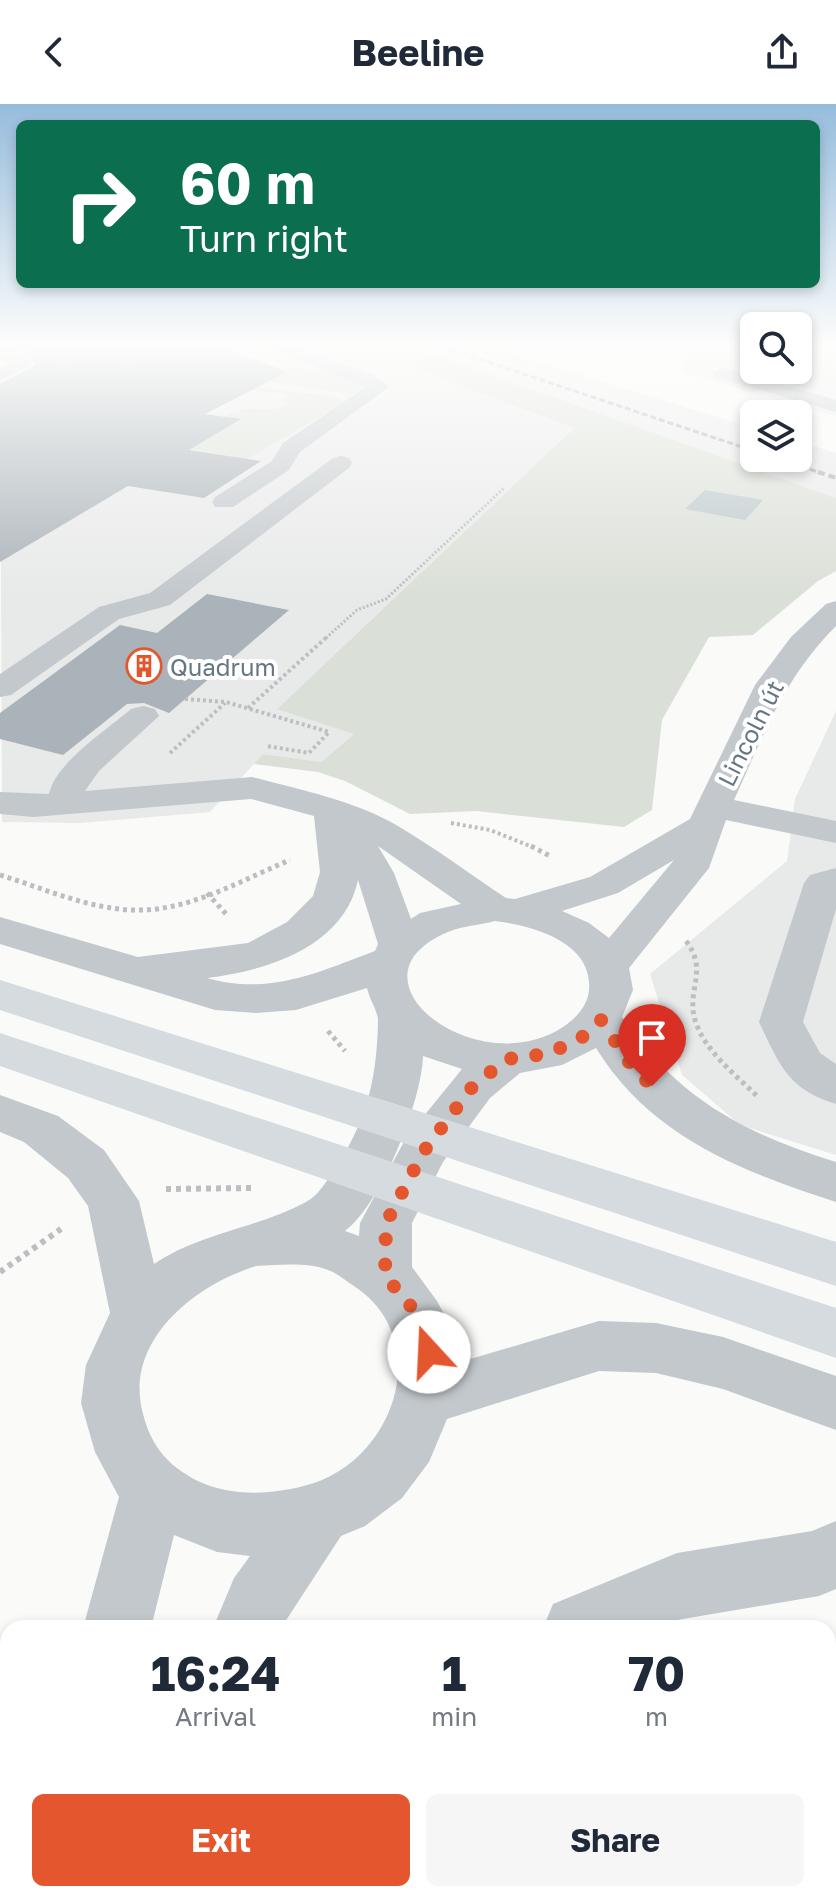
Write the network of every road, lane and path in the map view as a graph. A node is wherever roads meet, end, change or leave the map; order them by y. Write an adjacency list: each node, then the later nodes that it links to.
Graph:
1 (319, 429): 4 (street)
2 (341, 463): 6 (street)
3 (504, 488): 9 (path)
4 (224, 502)
5 (836, 610): 16 (street, Lincoln út)
6 (0, 688)
7 (185, 699): 8 (path)
8 (226, 702): 9 (path); 12 (path)
9 (248, 708): 11 (path)
10 (143, 716): 14 (street)
11 (263, 746)
12 (167, 755)
13 (0, 803): 14 (street)
14 (65, 803): 15 (street)
15 (332, 811): 21 (street); 23 (street); 25 (street)
16 (709, 816): 17 (street); 21 (street); 24 (street, Lincoln út)
17 (836, 832)
18 (0, 875): 20 (path)
19 (836, 880): 31 (street)
20 (207, 893)
21 (507, 910): 23 (street); 24 (street)
22 (0, 930): 25 (street)
23 (393, 952): 25 (street); 28 (street)
24 (608, 966): 27 (street)
25 (131, 968)
26 (0, 995): 35 (main road)
27 (601, 1020): 30 (street); 33 (street)
28 (400, 1021): 30 (street); 34 (street)
29 (0, 1049): 38 (main road)
30 (507, 1059): 36 (street)
31 (836, 1087)
32 (0, 1113): 37 (street)
33 (836, 1182)
34 (256, 1244): 36 (street); 37 (street)
35 (836, 1264)
36 (385, 1276): 39 (street)
37 (138, 1313): 41 (street)
38 (836, 1333)
39 (428, 1398): 40 (street); 42 (street)
40 (836, 1403)
41 (153, 1490): 42 (street); 44 (street)
42 (317, 1516): 45 (street)
43 (836, 1554): 46 (street)
44 (119, 1620)
45 (250, 1620)
46 (597, 1620)

